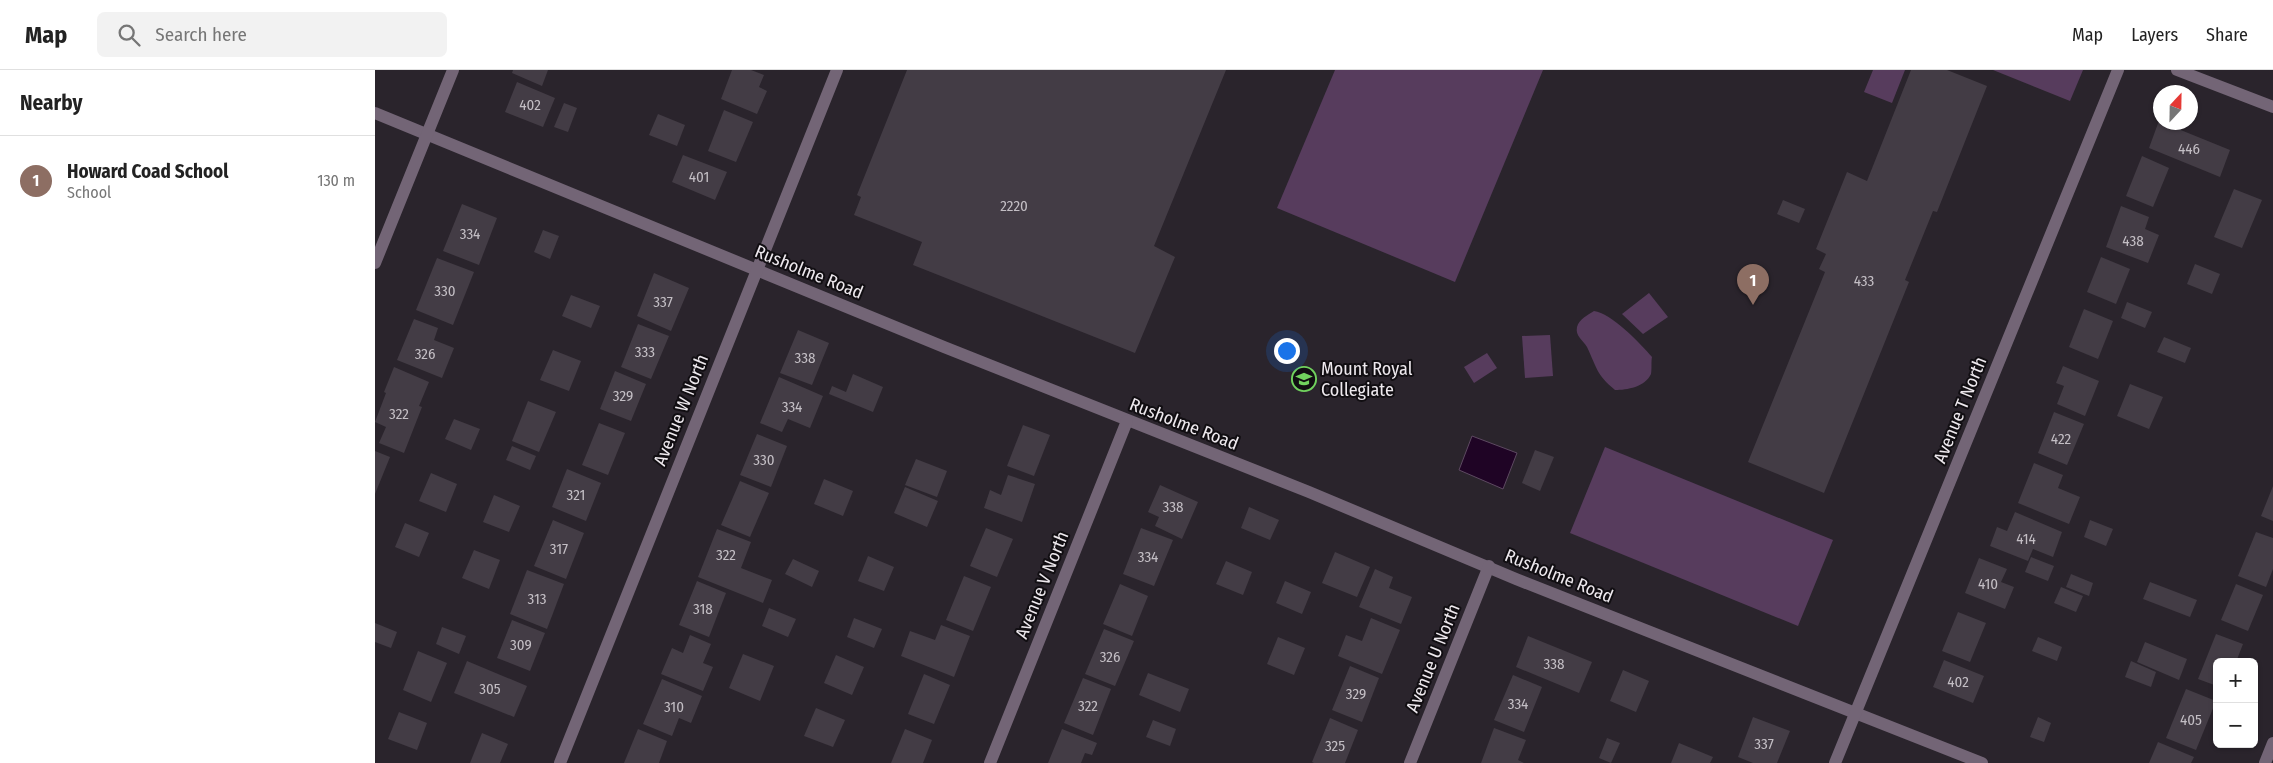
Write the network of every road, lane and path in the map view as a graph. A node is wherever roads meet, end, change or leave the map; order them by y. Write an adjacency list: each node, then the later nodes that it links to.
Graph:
1 (453, 70): 7 (street)
2 (837, 70): 9 (street, Avenue W North)
3 (2118, 70): 12 (street, Avenue T North)
4 (2177, 70): 5 (street)
5 (2273, 107)
6 (375, 113): 7 (street, Rusholme Road)
7 (427, 136): 8 (street); 9 (street, Rusholme Road)
8 (375, 263)
9 (756, 269): 10 (street, Rusholme Road); 14 (street, Avenue W North)
10 (1127, 421): 11 (street, Rusholme Road); 15 (street, Avenue V North)
11 (1489, 566): 12 (street, Rusholme Road); 16 (street, Avenue U North)
12 (1854, 714): 17 (street, Avenue T North); 18 (street, Rusholme Road)
13 (2273, 743): 19 (street)
14 (560, 763)
15 (990, 763)
16 (1410, 763)
17 (1835, 763)
18 (1982, 763)
19 (2265, 763)

